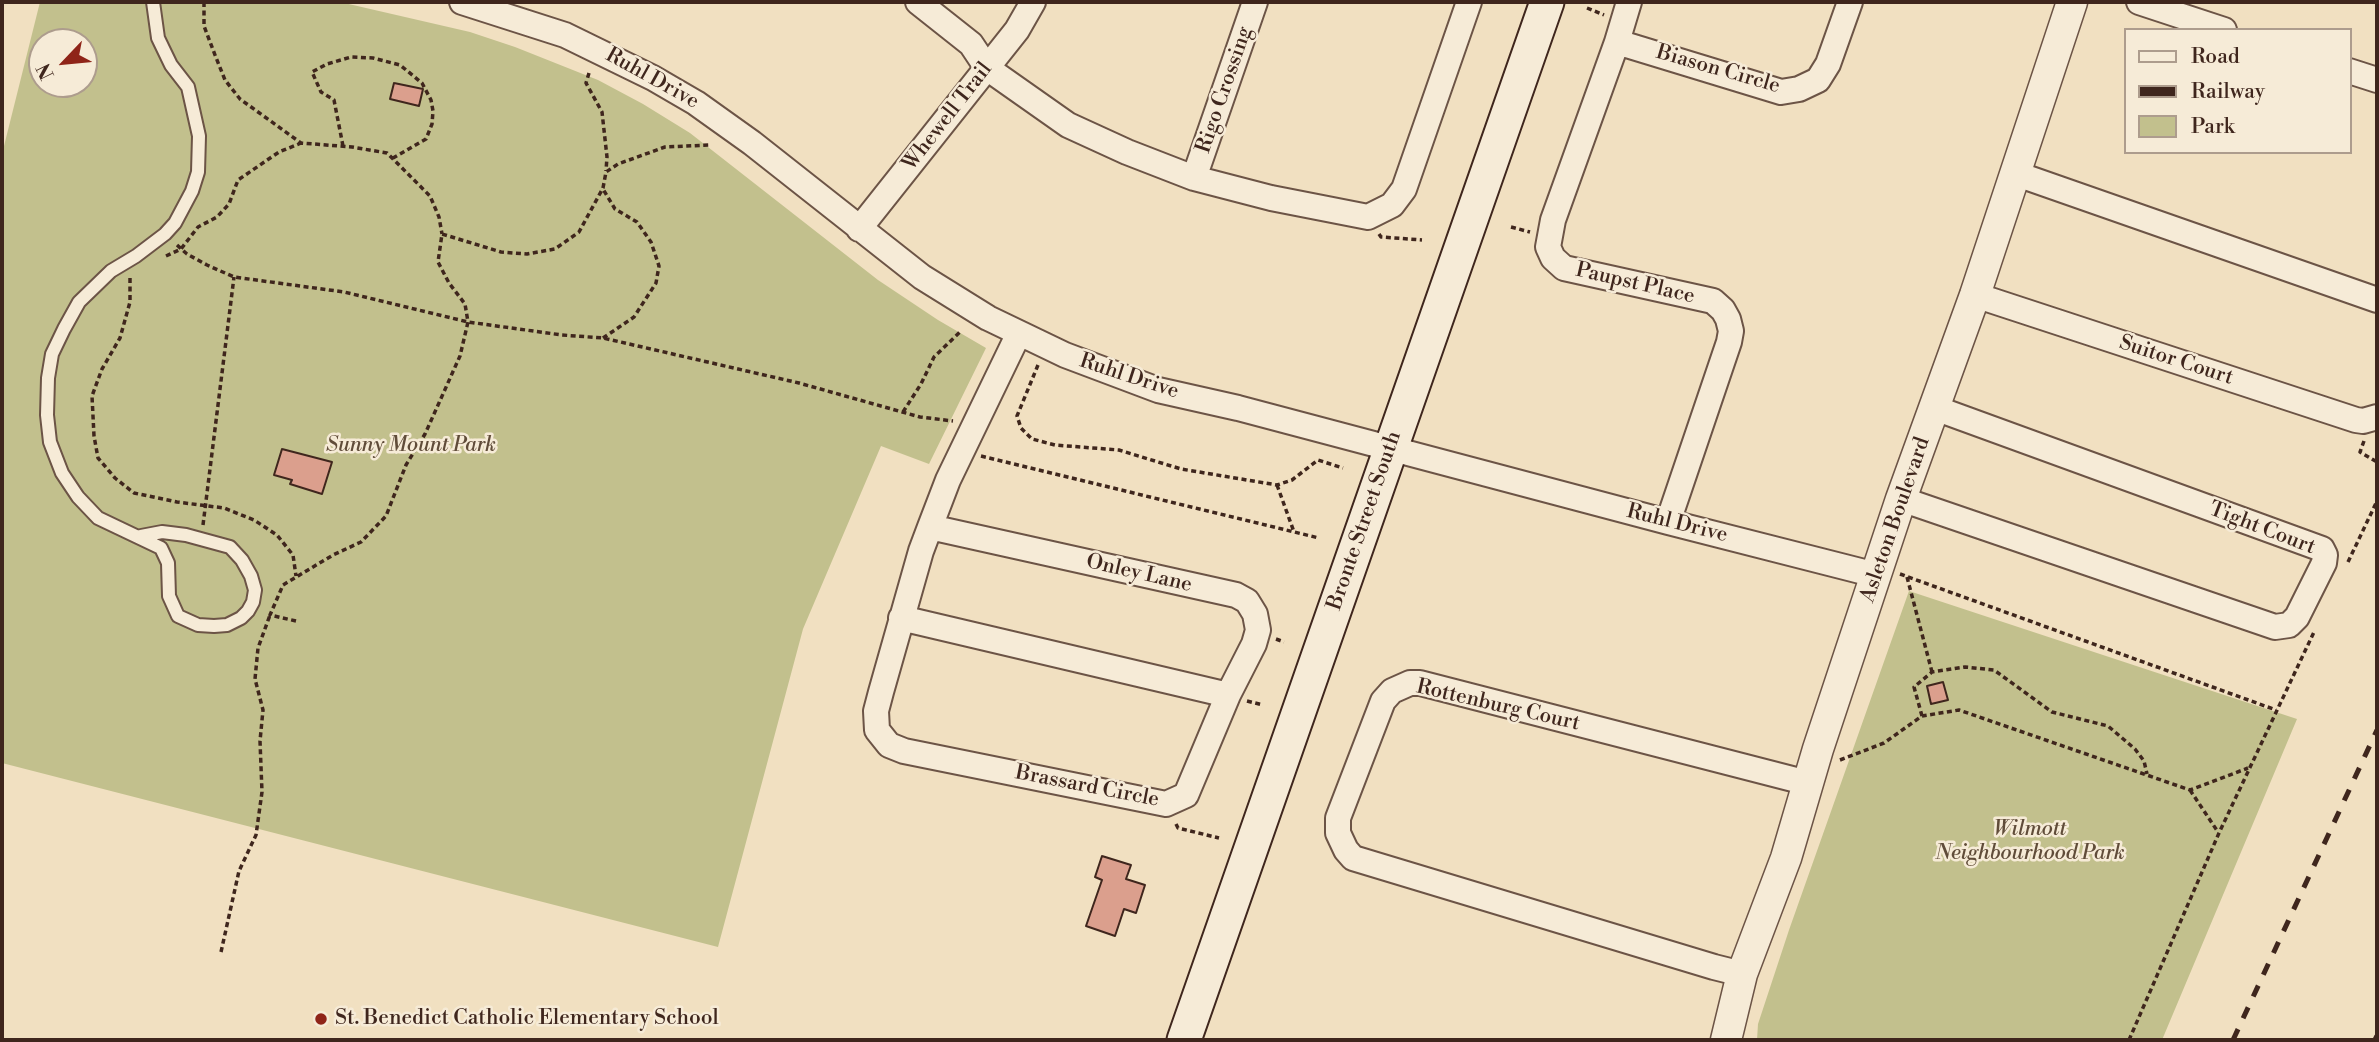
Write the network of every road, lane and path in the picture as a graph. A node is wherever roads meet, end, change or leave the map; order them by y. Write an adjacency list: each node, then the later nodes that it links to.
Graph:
1 (153, 2): 29 (lane)
2 (204, 2): 19 (path)
3 (462, 2): 28 (street, Ruhl Drive)
4 (918, 2): 15 (street)
5 (1033, 2): 15 (street, Whewell Trail)
6 (1255, 2): 25 (street, Rigo Crossing)
7 (1469, 2): 27 (street)
8 (1547, 2): 47 (main road, Bronte Street South)
9 (1629, 2): 14 (street)
10 (1850, 2): 14 (street, Biason Circle)
11 (2072, 2): 24 (street, Asleton Boulevard)
12 (2139, 2): 13 (street)
13 (2218, 28)
14 (1617, 42): 54 (street, Paupst Place)
15 (987, 68): 25 (street); 28 (street, Whewell Trail)
16 (2351, 72): 18 (street)
17 (589, 73): 23 (path)
18 (2377, 80)
19 (301, 143): 21 (path); 32 (path)
20 (710, 145): 23 (path)
21 (343, 146): 22 (path); 22 (path)
22 (393, 158): 30 (path)
23 (606, 172): 26 (path)
24 (2014, 173): 36 (street, Asleton Boulevard); 37 (street)
25 (1194, 178): 27 (street)
26 (603, 188): 30 (path); 41 (path)
27 (1368, 217): 31 (path)
28 (859, 229): 40 (street, Ruhl Drive)
29 (165, 234): 32 (path); 57 (lane)
30 (442, 234): 38 (path)
31 (1422, 240)
32 (181, 249): 33 (path); 35 (path)
33 (160, 259)
34 (130, 276): 53 (path)
35 (234, 277): 38 (path); 53 (path)
36 (1975, 295): 43 (street, Asleton Boulevard); 45 (street, Suitor Court)
37 (2377, 300)
38 (468, 322): 41 (path); 62 (path)
39 (961, 331): 44 (path)
40 (1019, 333): 42 (street, Ruhl Drive); 46 (street, Brassard Circle)
41 (603, 338): 44 (path)
42 (1047, 346): 47 (street, Ruhl Drive); 50 (path)
43 (1935, 408): 51 (street, Asleton Boulevard); 51 (street, Tight Court)
44 (903, 412): 46 (path)
45 (2377, 417)
46 (974, 426): 48 (street, Brassard Circle)
47 (1391, 449): 54 (street, Ruhl Drive); 82 (main road, Bronte Street South)
48 (962, 450): 55 (street, Brassard Circle); 56 (path)
49 (1343, 468): 50 (path)
50 (1277, 485): 56 (path)
51 (1901, 499): 61 (street, Asleton Boulevard)
52 (2377, 501): 60 (path)
53 (206, 505): 58 (path); 62 (path)
54 (1668, 522): 61 (street, Ruhl Drive)
55 (930, 527): 65 (street, Brassard Circle); 69 (street, Onley Lane)
56 (1294, 532): 59 (path)
57 (141, 536): 58 (lane); 58 (lane)
58 (201, 538)
59 (1319, 538)
60 (2347, 563)
61 (1878, 570): 63 (path); 74 (street, Asleton Boulevard)
62 (296, 577): 64 (path)
63 (1907, 577): 68 (path); 70 (path)
64 (271, 615): 66 (path); 79 (path)
65 (901, 618): 69 (street); 76 (street, Brassard Circle)
66 (296, 621)
67 (2318, 624): 70 (path)
68 (1933, 671): 71 (path); 73 (path)
69 (1228, 695): 76 (street, Brassard Circle)
70 (2276, 710): 72 (path)
71 (1922, 716): 73 (path); 74 (path)
72 (2249, 767): 75 (path); 77 (path)
73 (2147, 775): 75 (path)
74 (1810, 777): 80 (street, Asleton Boulevard); 80 (street, Rottenburg Court)
75 (2190, 790): 77 (path)
76 (1166, 804): 78 (path)
77 (2219, 833): 84 (path)
78 (1219, 838)
79 (221, 953)
80 (1742, 974): 83 (street, Asleton Boulevard)
81 (2377, 1034): 85 (path)
82 (1184, 1040)
83 (1726, 1040)
84 (2129, 1040)
85 (2374, 1040)

